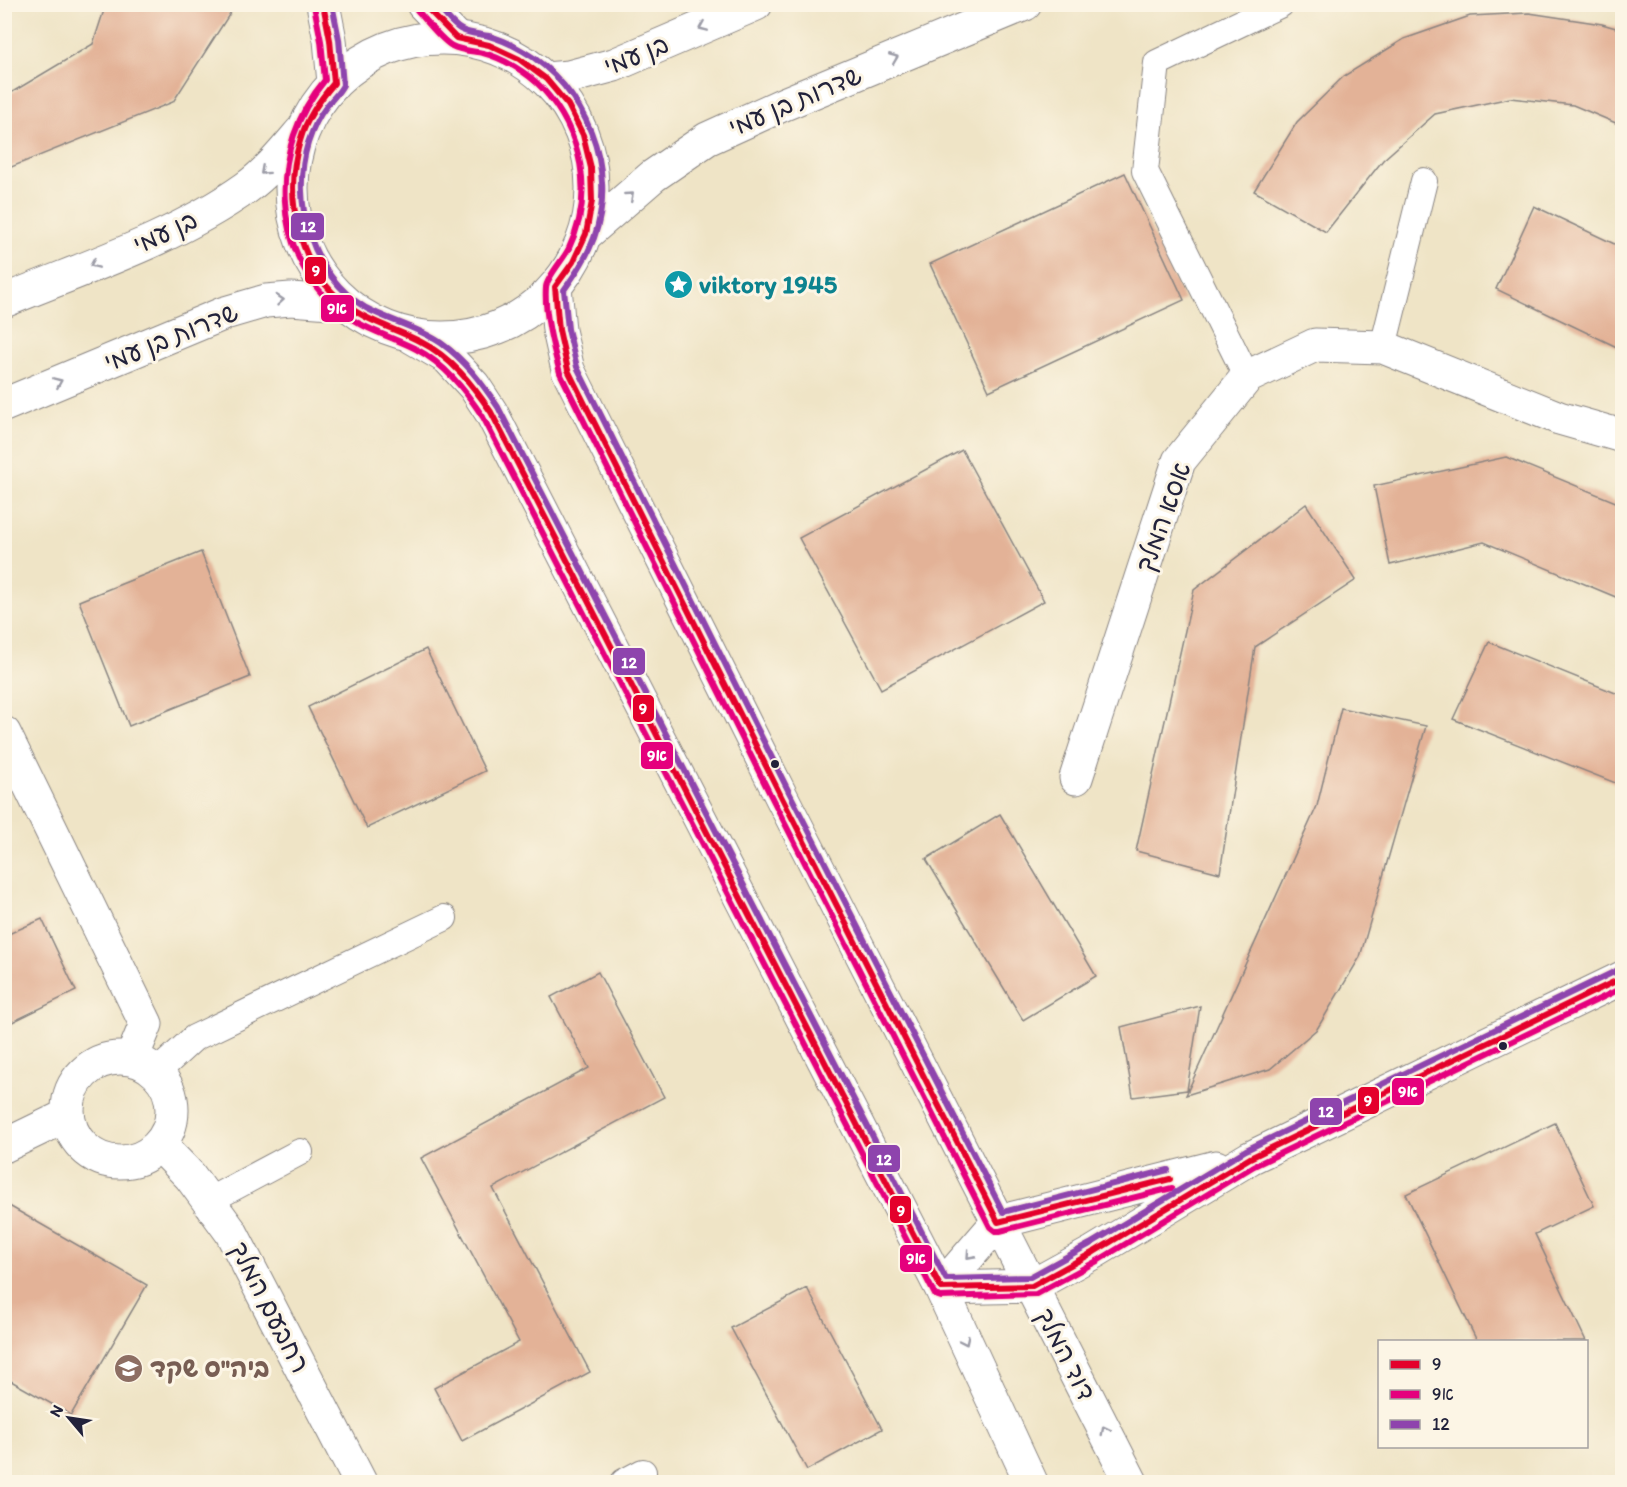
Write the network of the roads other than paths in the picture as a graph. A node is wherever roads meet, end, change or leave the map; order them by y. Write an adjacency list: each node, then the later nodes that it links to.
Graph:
1 (323, 4): 8 (street)
2 (423, 4): 6 (street)
3 (756, 4): 7 (street, בן עמי, one-way to 7)
4 (1025, 4): 11 (street, שדרות בן עמי, one-way to 4)
5 (1281, 4): 17 (lane)
6 (456, 38): 7 (street); 8 (street)
7 (546, 79): 11 (street)
8 (334, 83): 9 (street)
9 (304, 129): 13 (street, בן עמי, one-way to 13); 14 (street)
10 (1424, 181): 16 (lane)
11 (586, 234): 12 (street)
12 (555, 287): 15 (street); 31 (street, דוד המלך)
13 (4, 301)
14 (344, 303): 15 (street); 18 (street, שדרות בן עמי, one-way to 14)
15 (412, 337): 33 (street)
16 (1383, 347): 17 (street, אסא המלך); 19 (street, אסא המלך)
17 (1247, 377): 21 (street, אסא המלך)
18 (4, 405)
19 (1623, 436)
20 (4, 733): 24 (street)
21 (1076, 778)
22 (444, 918): 24 (lane)
23 (1623, 978): 29 (street)
24 (145, 1065): 25 (street); 26 (street)
25 (68, 1115): 26 (street); 27 (street)
26 (159, 1144): 30 (street, רחבעם המלך)
27 (4, 1146)
28 (300, 1152): 30 (lane)
29 (1250, 1158): 31 (street); 32 (street)
30 (208, 1201): 34 (street, רחבעם המלך)
31 (999, 1222): 32 (street, דוד המלך); 33 (street, one-way to 33)
32 (1032, 1286): 33 (street); 36 (street, דוד המלך, one-way to 32)
33 (940, 1288): 35 (street, one-way to 35)
34 (360, 1482)
35 (1031, 1482)
36 (1131, 1482)

